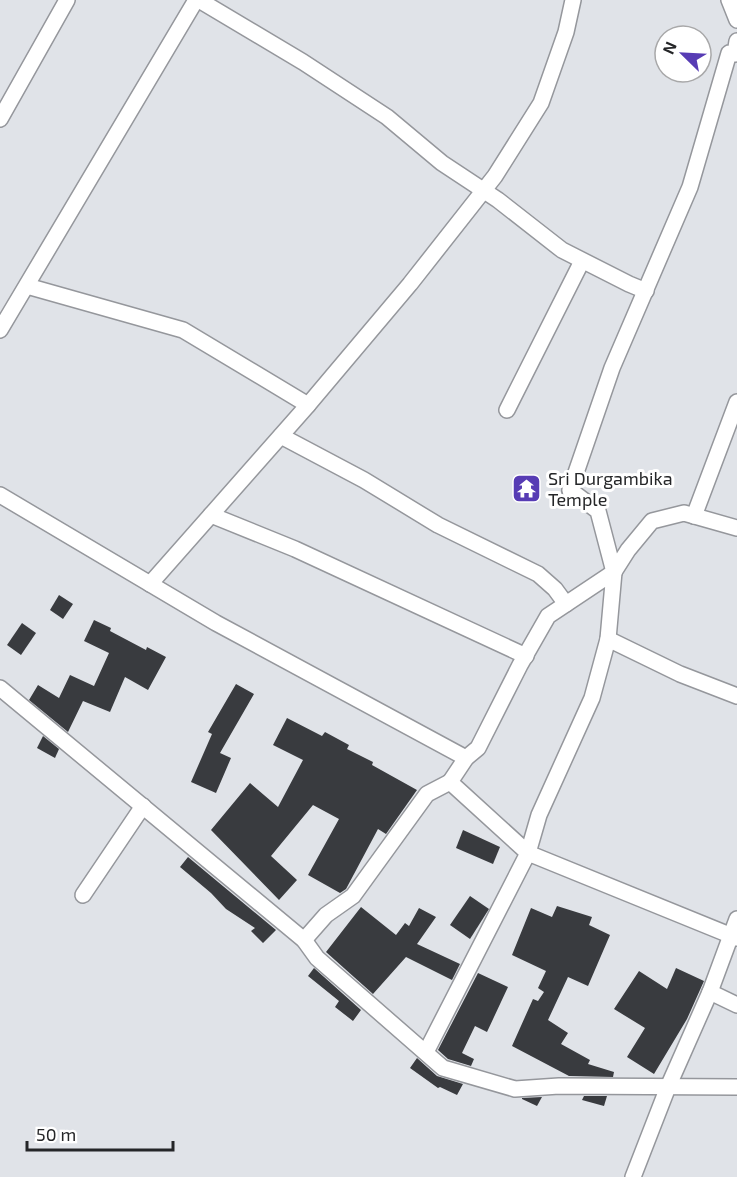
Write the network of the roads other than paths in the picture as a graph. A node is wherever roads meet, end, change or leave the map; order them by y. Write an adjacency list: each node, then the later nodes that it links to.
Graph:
1 (67, 0): 7 (street)
2 (198, 0): 8 (street); 10 (street)
3 (573, 0): 8 (street)
4 (729, 0): 5 (street)
5 (737, 20)
6 (736, 50): 11 (street)
7 (0, 119)
8 (483, 190): 9 (street); 14 (street)
9 (582, 261): 11 (street); 15 (street)
10 (27, 286): 12 (street); 14 (street)
11 (646, 291): 21 (street)
12 (0, 330)
13 (737, 402): 19 (street)
14 (308, 405): 16 (street)
15 (507, 410)
16 (281, 436): 18 (street); 23 (street)
17 (0, 495): 22 (street)
18 (211, 515): 22 (street); 25 (street)
19 (694, 516): 20 (street); 21 (street)
20 (737, 528)
21 (614, 572): 23 (street); 24 (street)
22 (150, 584): 28 (street)
23 (566, 604): 25 (street)
24 (608, 639): 27 (street); 31 (street)
25 (526, 656): 28 (street)
26 (0, 688): 30 (street)
27 (737, 696)
28 (466, 758): 29 (street)
29 (450, 782): 31 (street); 35 (street)
30 (143, 806): 32 (street); 35 (street)
31 (528, 853): 34 (street); 38 (street)
32 (83, 896)
33 (737, 919): 34 (street)
34 (733, 937): 36 (street)
35 (303, 940): 38 (street)
36 (710, 992): 37 (street); 39 (street)
37 (737, 1005)
38 (426, 1052): 39 (street)
39 (668, 1087): 40 (street); 41 (street)
40 (737, 1087)
41 (633, 1177)

